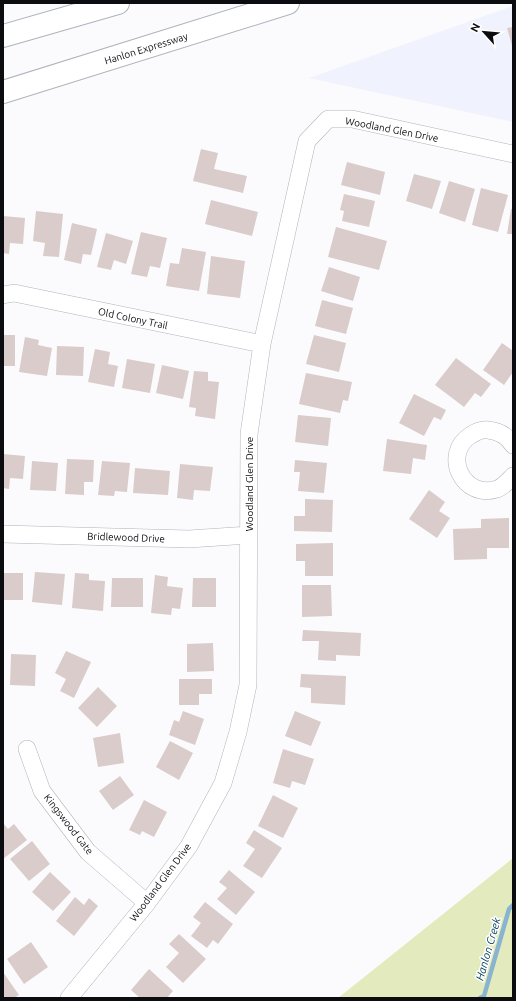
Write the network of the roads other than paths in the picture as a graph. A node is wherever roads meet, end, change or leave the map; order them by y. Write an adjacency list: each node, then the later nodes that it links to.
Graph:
1 (118, 3): 3 (highway)
2 (288, 3): 4 (highway, Hanlon Expressway)
3 (3, 36)
4 (3, 92)
5 (513, 154): 7 (street, Woodland Glen Drive)
6 (3, 295): 7 (street, Old Colony Trail)
7 (262, 344): 11 (street, Woodland Glen Drive)
8 (513, 445): 9 (street)
9 (513, 476)
10 (3, 534): 11 (street, Bridlewood Drive)
11 (249, 535): 13 (street, Woodland Glen Drive)
12 (27, 749): 13 (street, Kingswood Gate)
13 (146, 903): 14 (street, Woodland Glen Drive)
14 (69, 998)

